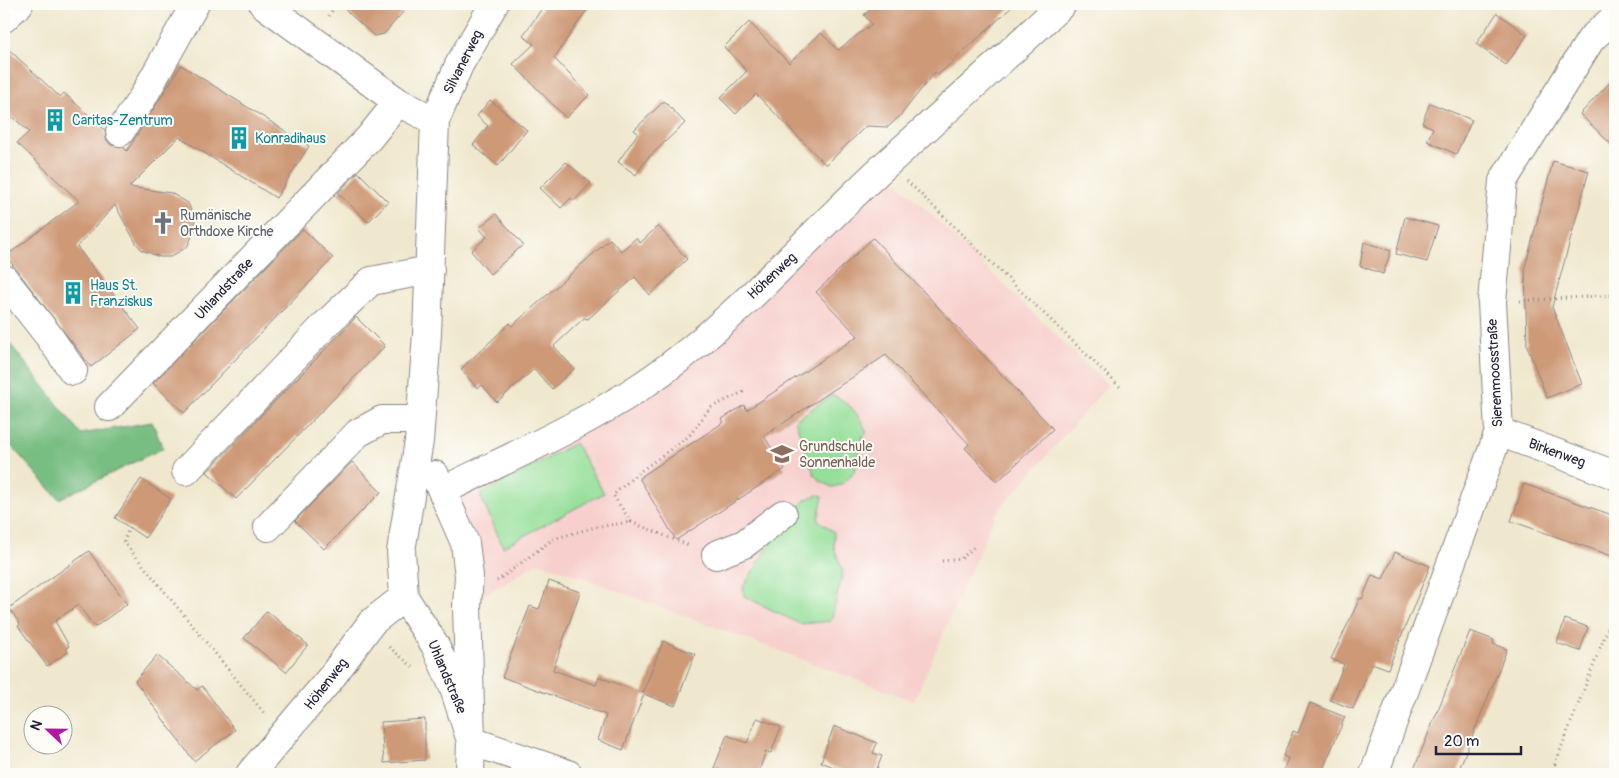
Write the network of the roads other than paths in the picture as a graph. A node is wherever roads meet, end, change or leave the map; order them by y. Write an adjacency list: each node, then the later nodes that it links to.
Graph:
1 (19, 4): 7 (street)
2 (195, 4): 10 (street)
3 (263, 4): 8 (street)
4 (494, 4): 9 (street, Silvanerweg)
5 (1062, 4): 19 (street, Höhenweg)
6 (1615, 17): 16 (street, Sierenmoosstraße)
7 (4, 18)
8 (398, 102): 9 (street); 14 (street, Uhlandstraße)
9 (435, 121): 11 (street, Uhlandstraße)
10 (120, 132)
11 (430, 270): 15 (street, Uhlandstraße); 17 (street)
12 (4, 280): 13 (street)
13 (73, 371)
14 (109, 407)
15 (420, 430): 19 (street, Uhlandstraße); 21 (street); 23 (street, Uhlandstraße)
16 (1499, 432): 18 (street, Birkenweg); 28 (street, Sierenmoosstraße)
17 (186, 471)
18 (1615, 475)
19 (442, 491): 24 (street, Uhlandstraße)
20 (784, 514): 22 (street)
21 (268, 528)
22 (716, 555)
23 (404, 597): 24 (street, Uhlandstraße); 25 (street, Höhenweg)
24 (472, 741): 26 (street, Uhlandstraße); 27 (street)
25 (250, 774)
26 (470, 774)
27 (568, 774)
28 (1374, 774)

